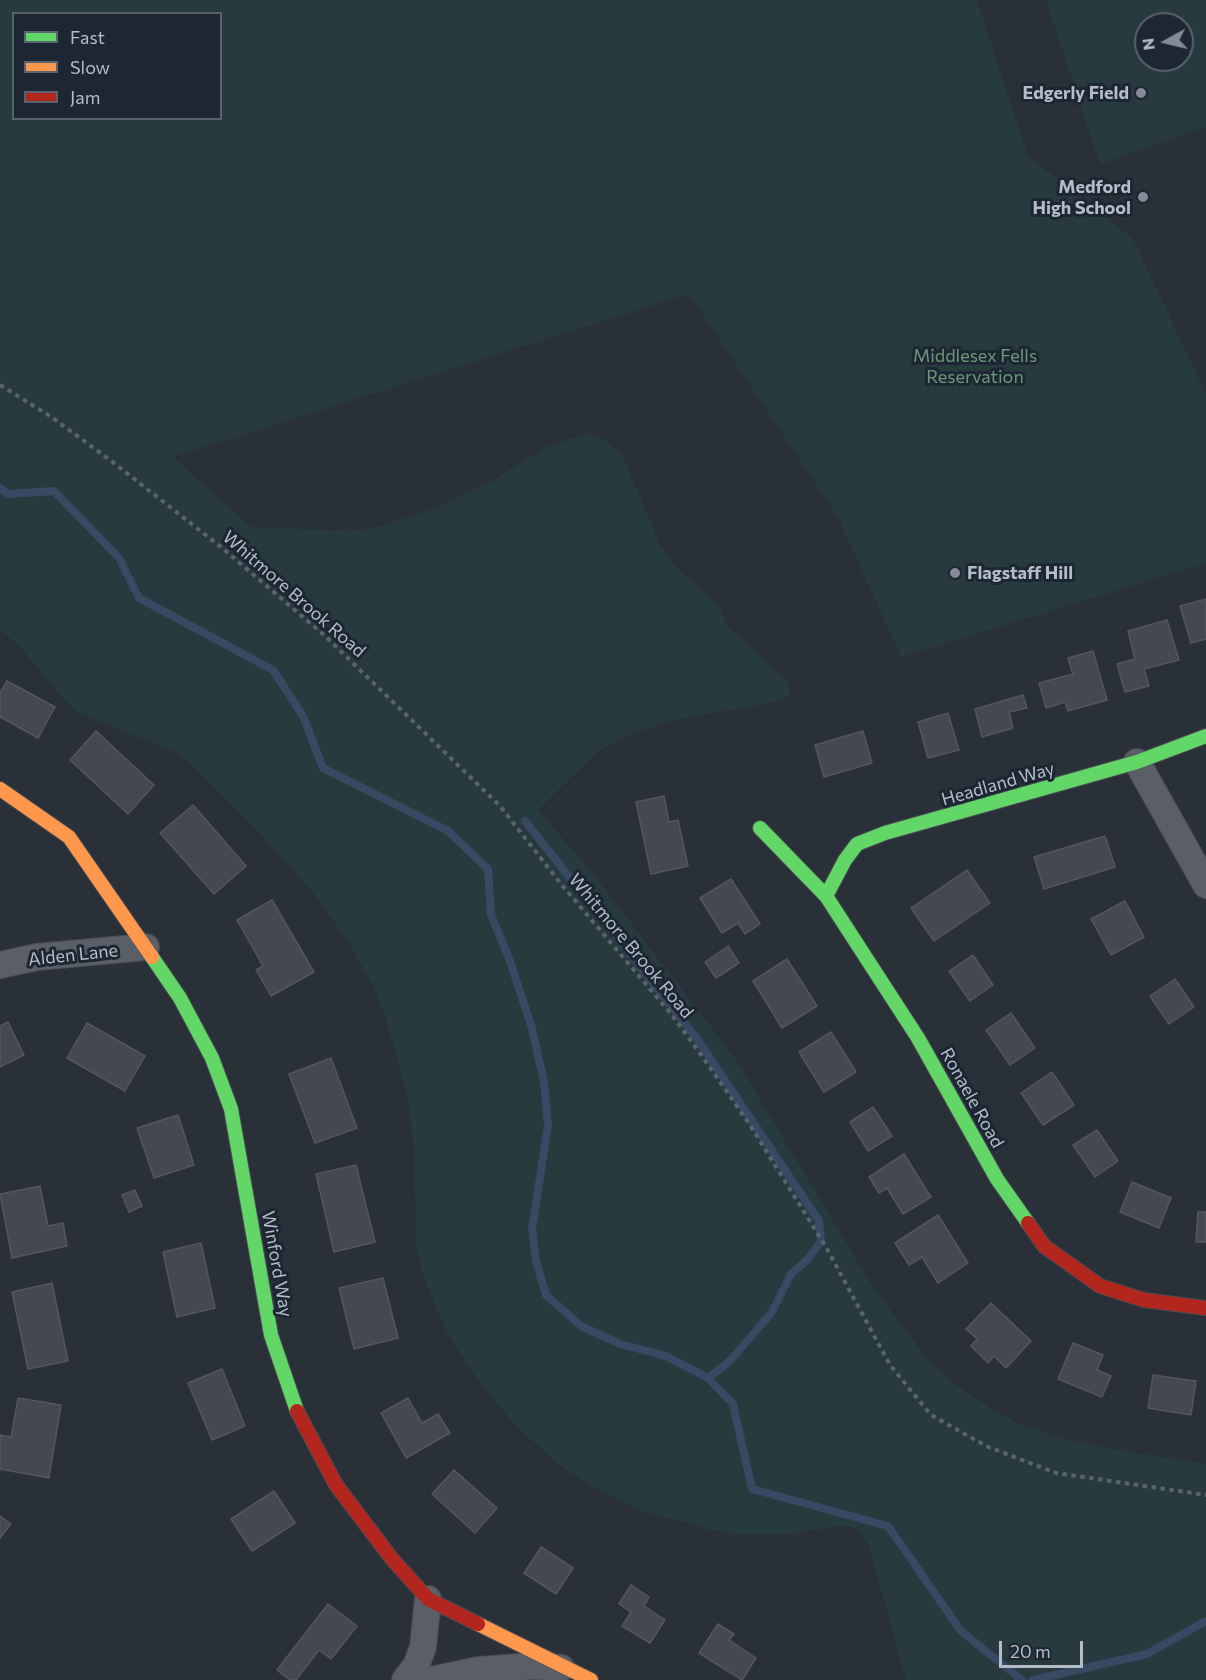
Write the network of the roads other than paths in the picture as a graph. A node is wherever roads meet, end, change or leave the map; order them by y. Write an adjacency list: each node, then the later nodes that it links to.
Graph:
1 (1206, 736): 2 (street, Headland Way)
2 (1137, 762): 5 (street); 6 (street, Headland Way)
3 (0, 789): 7 (street, Winford Way)
4 (760, 828): 6 (street, Ronaele Road)
5 (1206, 885)
6 (826, 896): 9 (street, Ronaele Road)
7 (146, 947): 8 (street, Alden Lane); 10 (street, Winford Way)
8 (0, 965)
9 (1206, 1308)
10 (428, 1599): 11 (street, Winford Way); 12 (street)
11 (567, 1669): 13 (street); 14 (street, Winford Way)
12 (405, 1680)
13 (431, 1680)
14 (591, 1680)

